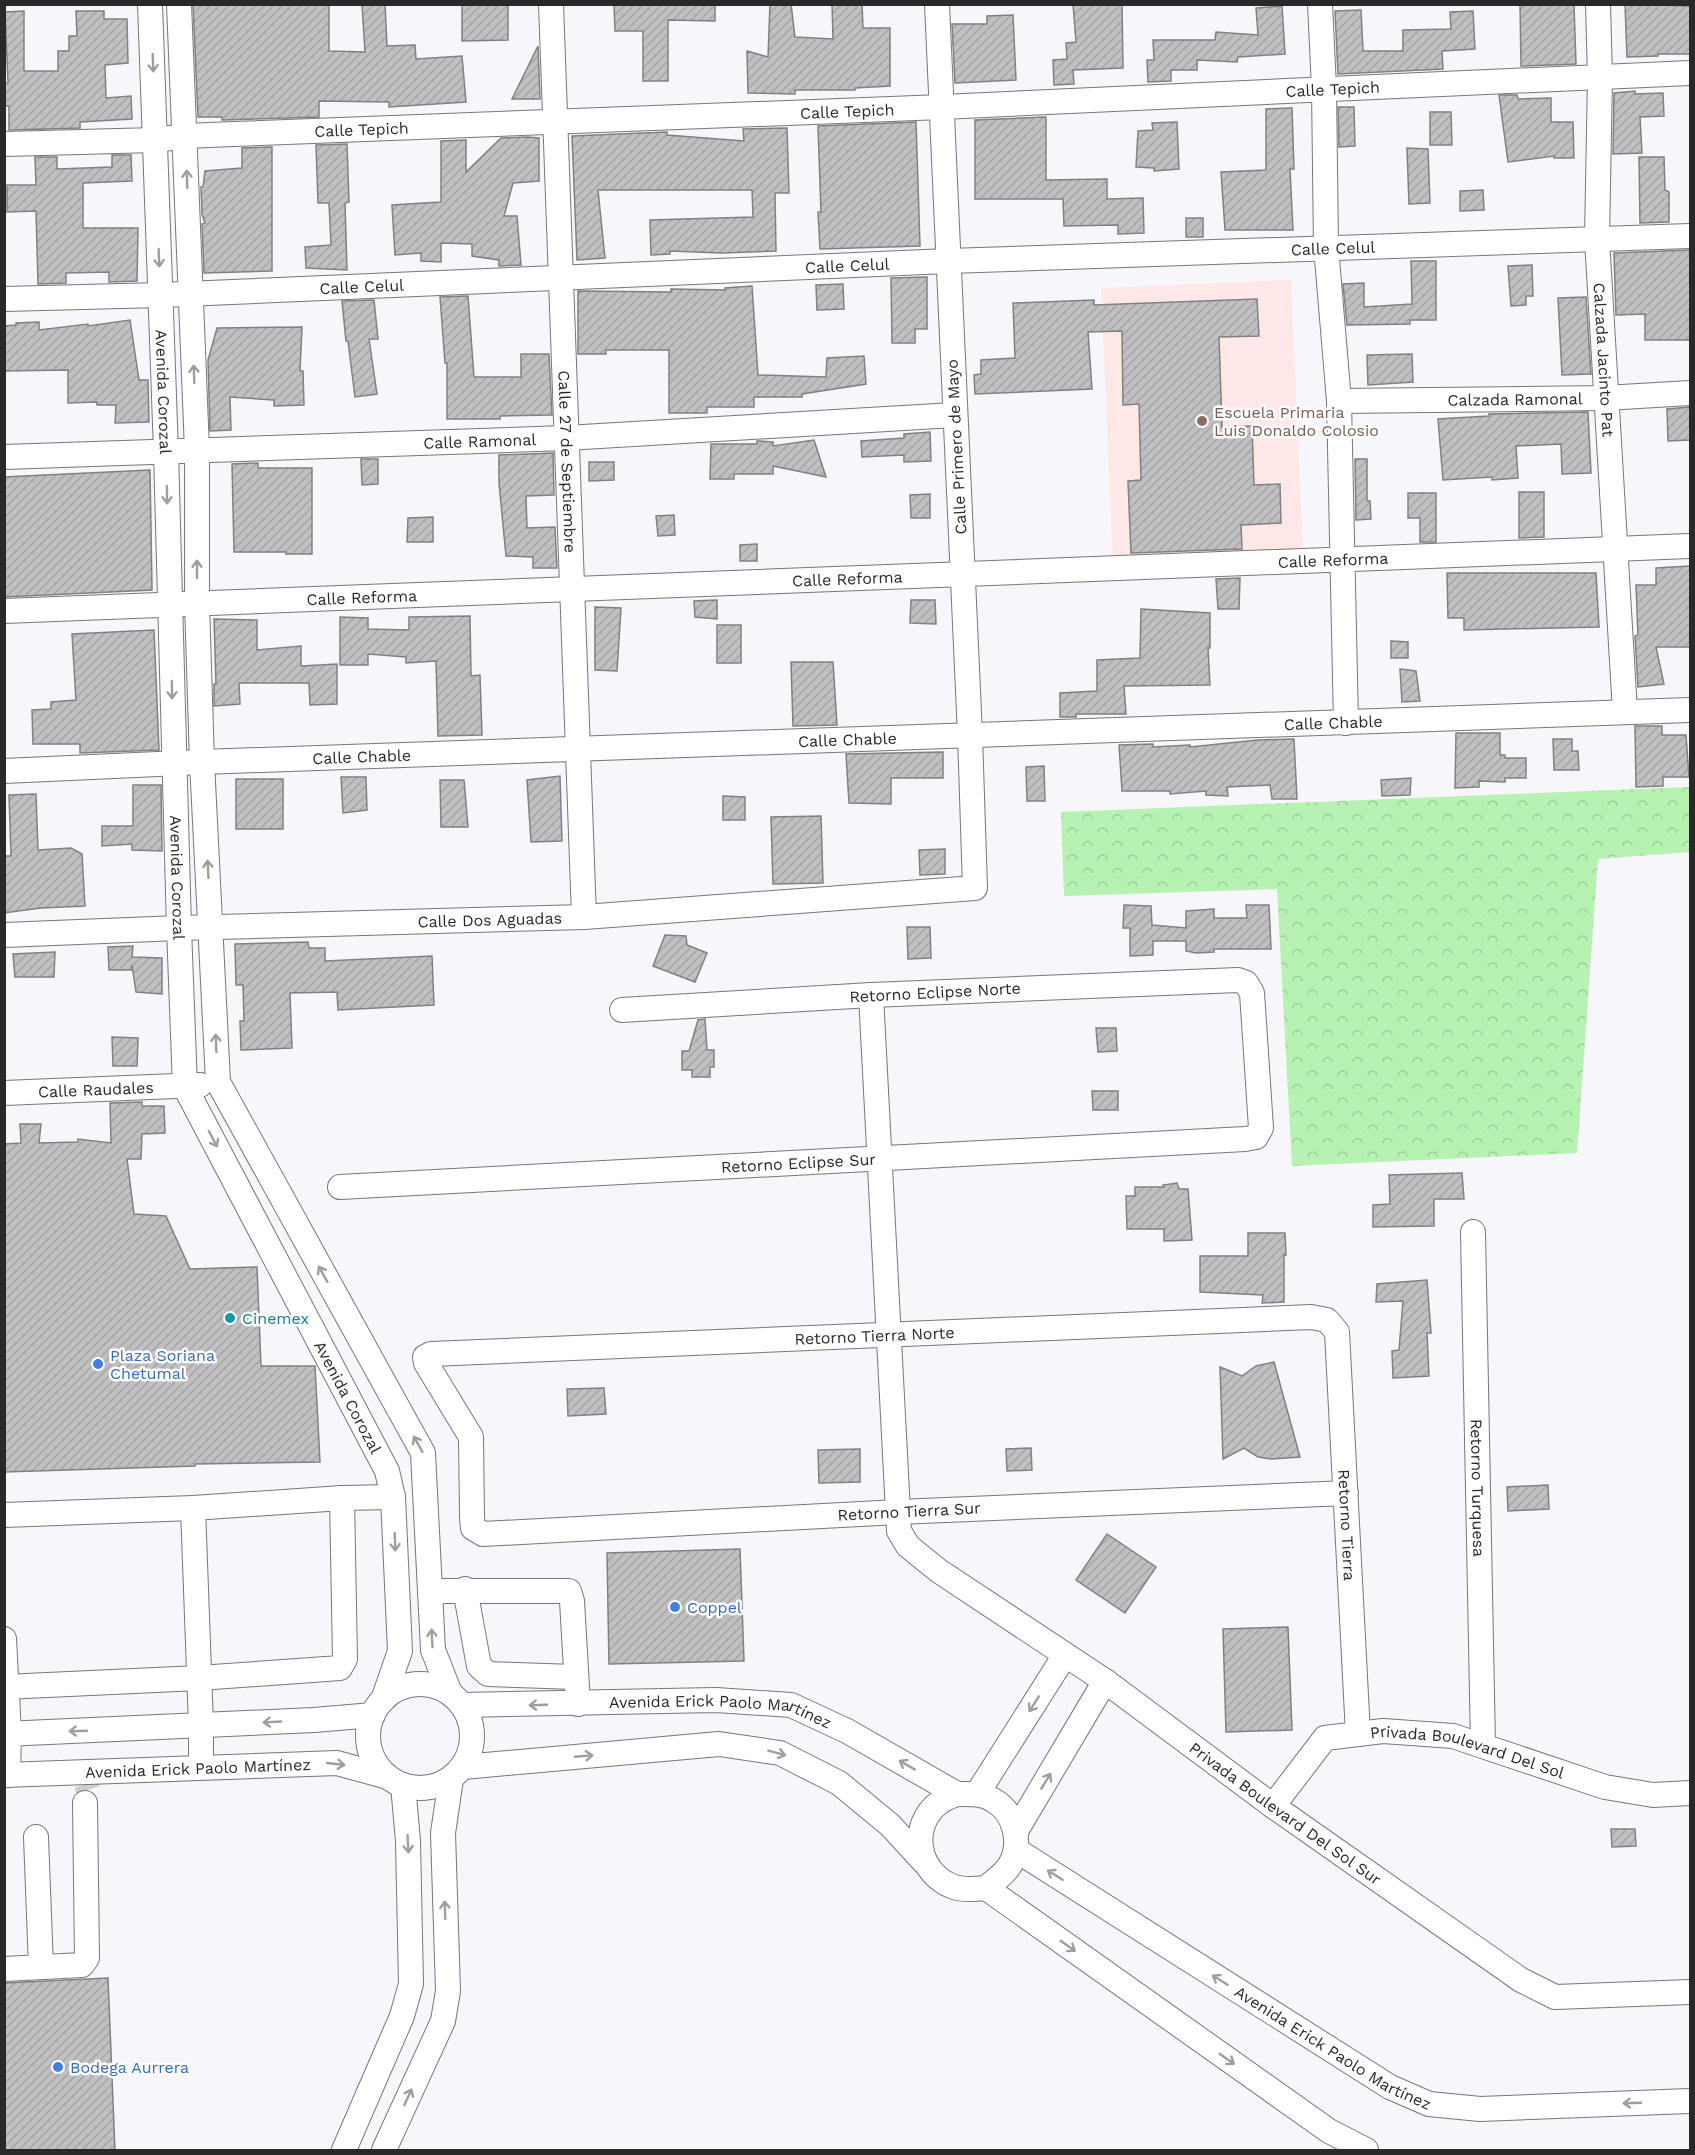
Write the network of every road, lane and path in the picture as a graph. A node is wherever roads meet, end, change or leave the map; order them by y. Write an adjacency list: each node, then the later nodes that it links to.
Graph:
1 (150, 4): 13 (street, Avenida Corozal, one-way to 13)
2 (179, 4): 12 (street, Avenida Corozal)
3 (550, 4): 11 (street, Calle 27 de Septiembre)
4 (937, 4): 10 (street, Calle Primero de Mayo)
5 (1320, 4): 9 (street)
6 (1598, 4): 8 (street, Calzada Jacinto Pat)
7 (1690, 73): 8 (street, Calle Tepich)
8 (1600, 76): 9 (street, Calle Tepich); 16 (street, Calzada Jacinto Pat)
9 (1324, 88): 10 (street, Calle Tepich); 17 (street)
10 (941, 107): 11 (street, Calle Tepich); 18 (street, Calle Primero de Mayo)
11 (555, 121): 12 (street, Calle Tepich); 19 (street, Calle 27 de Septiembre)
12 (185, 136): 13 (street, Calle Tepich); 20 (street, Avenida Corozal, one-way to 12)
13 (156, 140): 14 (street, Calle Tepich); 21 (street, Avenida Corozal, one-way to 21)
14 (4, 144)
15 (1690, 236): 16 (street, Calle Celul)
16 (1597, 238): 17 (street, Calle Celul); 24 (street, Calzada Jacinto Pat)
17 (1326, 247): 18 (street, Calle Celul); 25 (street)
18 (948, 261): 19 (street, Calle Celul); 26 (street, Calle Primero de Mayo)
19 (560, 277): 20 (street, Calle Celul); 27 (street, Calle 27 de Septiembre)
20 (191, 292): 21 (street, Calle Celul); 28 (street, Avenida Corozal, one-way to 20)
21 (160, 295): 22 (street, Calle Celul); 29 (street, Avenida Corozal)
22 (4, 299)
23 (1690, 393): 24 (street, Calzada Ramonal)
24 (1605, 398): 25 (street, Calzada Ramonal); 32 (street, Calzada Jacinto Pat)
25 (1339, 400): 33 (street)
26 (954, 415): 27 (street, Calle Ramonal); 34 (street, Calle Primero de Mayo)
27 (566, 438): 28 (street, Calle Ramonal); 35 (street, Calle 27 de Septiembre)
28 (196, 450): 29 (street, Calle Ramonal); 36 (street, Avenida Corozal, one-way to 28)
29 (166, 452): 30 (street, Calle Ramonal); 37 (street, Avenida Corozal, one-way to 37)
30 (4, 457)
31 (1690, 546): 32 (street, Calle Reforma)
32 (1616, 549): 33 (street, Calle Reforma); 40 (street, Calzada Jacinto Pat)
33 (1341, 559): 34 (street, Calle Reforma); 41 (street)
34 (962, 574): 35 (street, Calle Reforma); 42 (street, Calle Primero de Mayo)
35 (572, 589): 36 (street, Calle Reforma); 43 (street, Calle 27 de Septiembre)
36 (198, 603): 37 (street, Calle Reforma); 44 (street, Avenida Corozal)
37 (170, 604): 38 (street, Calle Reforma); 45 (street, Avenida Corozal, one-way to 45)
38 (4, 611)
39 (1690, 710): 40 (street, Calle Chable)
40 (1625, 712): 41 (street, Calle Chable)
41 (1346, 723): 42 (street, Calle Chable)
42 (970, 735): 43 (street, Calle Chable); 47 (street, Calle Primero de Mayo)
43 (578, 749): 44 (street, Calle Chable); 48 (street, Calle 27 de Septiembre)
44 (202, 762): 45 (street, Calle Chable); 49 (street, Avenida Corozal, one-way to 44)
45 (173, 765): 46 (street, Calle Chable); 50 (street, Avenida Corozal)
46 (4, 771)
47 (975, 888): 48 (street, Calle Dos Aguadas)
48 (584, 917): 49 (street, Calle Dos Aguadas)
49 (211, 927): 50 (street, Calle Dos Aguadas); 54 (street, Avenida Corozal, one-way to 49)
50 (178, 928): 51 (street, Calle Dos Aguadas); 55 (street, Avenida Corozal)
51 (4, 935)
52 (871, 995): 53 (street, Retorno Eclipse Norte); 57 (street, Retorno Eclipse Norte); 58 (street)
53 (622, 1010)
54 (218, 1082): 55 (street, Calle Raudales); 71 (street, Avenida Corozal, one-way to 54)
55 (185, 1087): 56 (street, Calle Raudales); 64 (street, Avenida Corozal, one-way to 64)
56 (4, 1093)
57 (1256, 1137): 58 (street, Retorno Eclipse Sur)
58 (879, 1157): 59 (street, Retorno Eclipse Sur); 62 (street)
59 (340, 1186)
60 (1473, 1232): 84 (street, Retorno Turquesa)
61 (1327, 1320): 62 (street, Retorno Tierra Norte); 63 (street, Retorno Tierra)
62 (889, 1335): 67 (street); 69 (street, Retorno Tierra Norte)
63 (1346, 1493): 67 (street, Retorno Tierra Sur); 83 (street, Retorno Tierra)
64 (393, 1497): 65 (street); 80 (street, Avenida Corozal, one-way to 80)
65 (342, 1498): 66 (street); 75 (street)
66 (193, 1508): 68 (street); 75 (street)
67 (898, 1512): 69 (street, Retorno Tierra Sur); 73 (street, Privada Boulevard Del Sol Sur)
68 (4, 1515)
69 (473, 1528)
70 (465, 1589): 71 (street); 74 (street); 74 (street)
71 (430, 1591): 78 (street, Avenida Corozal, one-way to 71)
72 (4, 1638): 77 (street)
73 (1065, 1655): 76 (street, Privada Boulevard Del Sol Sur); 91 (street, one-way to 91)
74 (576, 1677): 79 (street)
75 (199, 1678): 77 (street); 81 (street)
76 (1105, 1681): 92 (street, Privada Boulevard Del Sol Sur); 94 (street, one-way to 76)
77 (6, 1687): 82 (street)
78 (456, 1699): 79 (street, Avenida Erick Paolo Martínez, one-way to 78); 80 (street); 86 (street)
79 (578, 1704): 91 (street, Avenida Erick Paolo Martínez, one-way to 79)
80 (378, 1707): 81 (street, one-way to 81); 88 (street)
81 (201, 1725): 82 (street, one-way to 82); 85 (street)
82 (7, 1734): 87 (street)
83 (1359, 1734): 84 (street, Privada Boulevard Del Sol); 92 (street, Privada Boulevard Del Sol)
84 (1483, 1746): 90 (street, Privada Boulevard Del Sol)
85 (201, 1767): 88 (street, Avenida Erick Paolo Martínez, one-way to 88); 89 (street, Avenida Erick Paolo Martínez)
86 (457, 1773): 88 (street); 95 (street, Avenida Erick Paolo Martínez, one-way to 95); 102 (street, one-way to 86)
87 (6, 1775): 89 (street, Avenida Erick Paolo Martínez)
88 (395, 1781): 101 (street, one-way to 101)
89 (86, 1786): 97 (street)
90 (1690, 1793)
91 (967, 1794): 94 (street); 95 (street)
92 (1273, 1806): 99 (street, Privada Boulevard Del Sol Sur)
93 (36, 1837): 97 (street)
94 (1016, 1840): 96 (street); 100 (street, Avenida Erick Paolo Martínez, one-way to 94)
95 (924, 1862): 96 (street)
96 (986, 1888): 103 (street, one-way to 103)
97 (41, 1967): 98 (street)
98 (4, 1969)
99 (1690, 1992)
100 (1690, 2101)
101 (347, 2142): 102 (street)
102 (385, 2148)
103 (1366, 2151)

